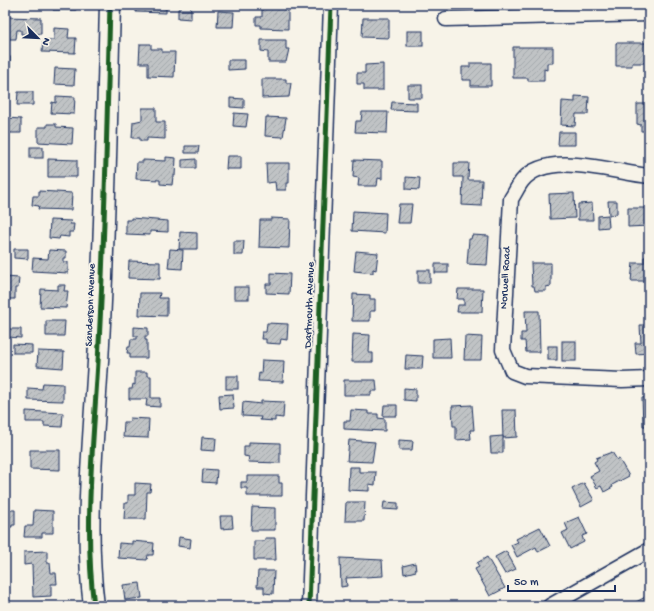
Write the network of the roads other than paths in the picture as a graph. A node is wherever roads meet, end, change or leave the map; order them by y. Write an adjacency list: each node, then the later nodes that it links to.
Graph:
1 (110, 5): 8 (street, Sanderson Avenue)
2 (331, 5): 9 (street, Dartmouth Avenue)
3 (649, 14): 4 (street)
4 (446, 19)
5 (649, 176): 6 (street, Norwell Road)
6 (649, 379)
7 (649, 550): 10 (street)
8 (94, 606)
9 (309, 606)
10 (550, 606)

